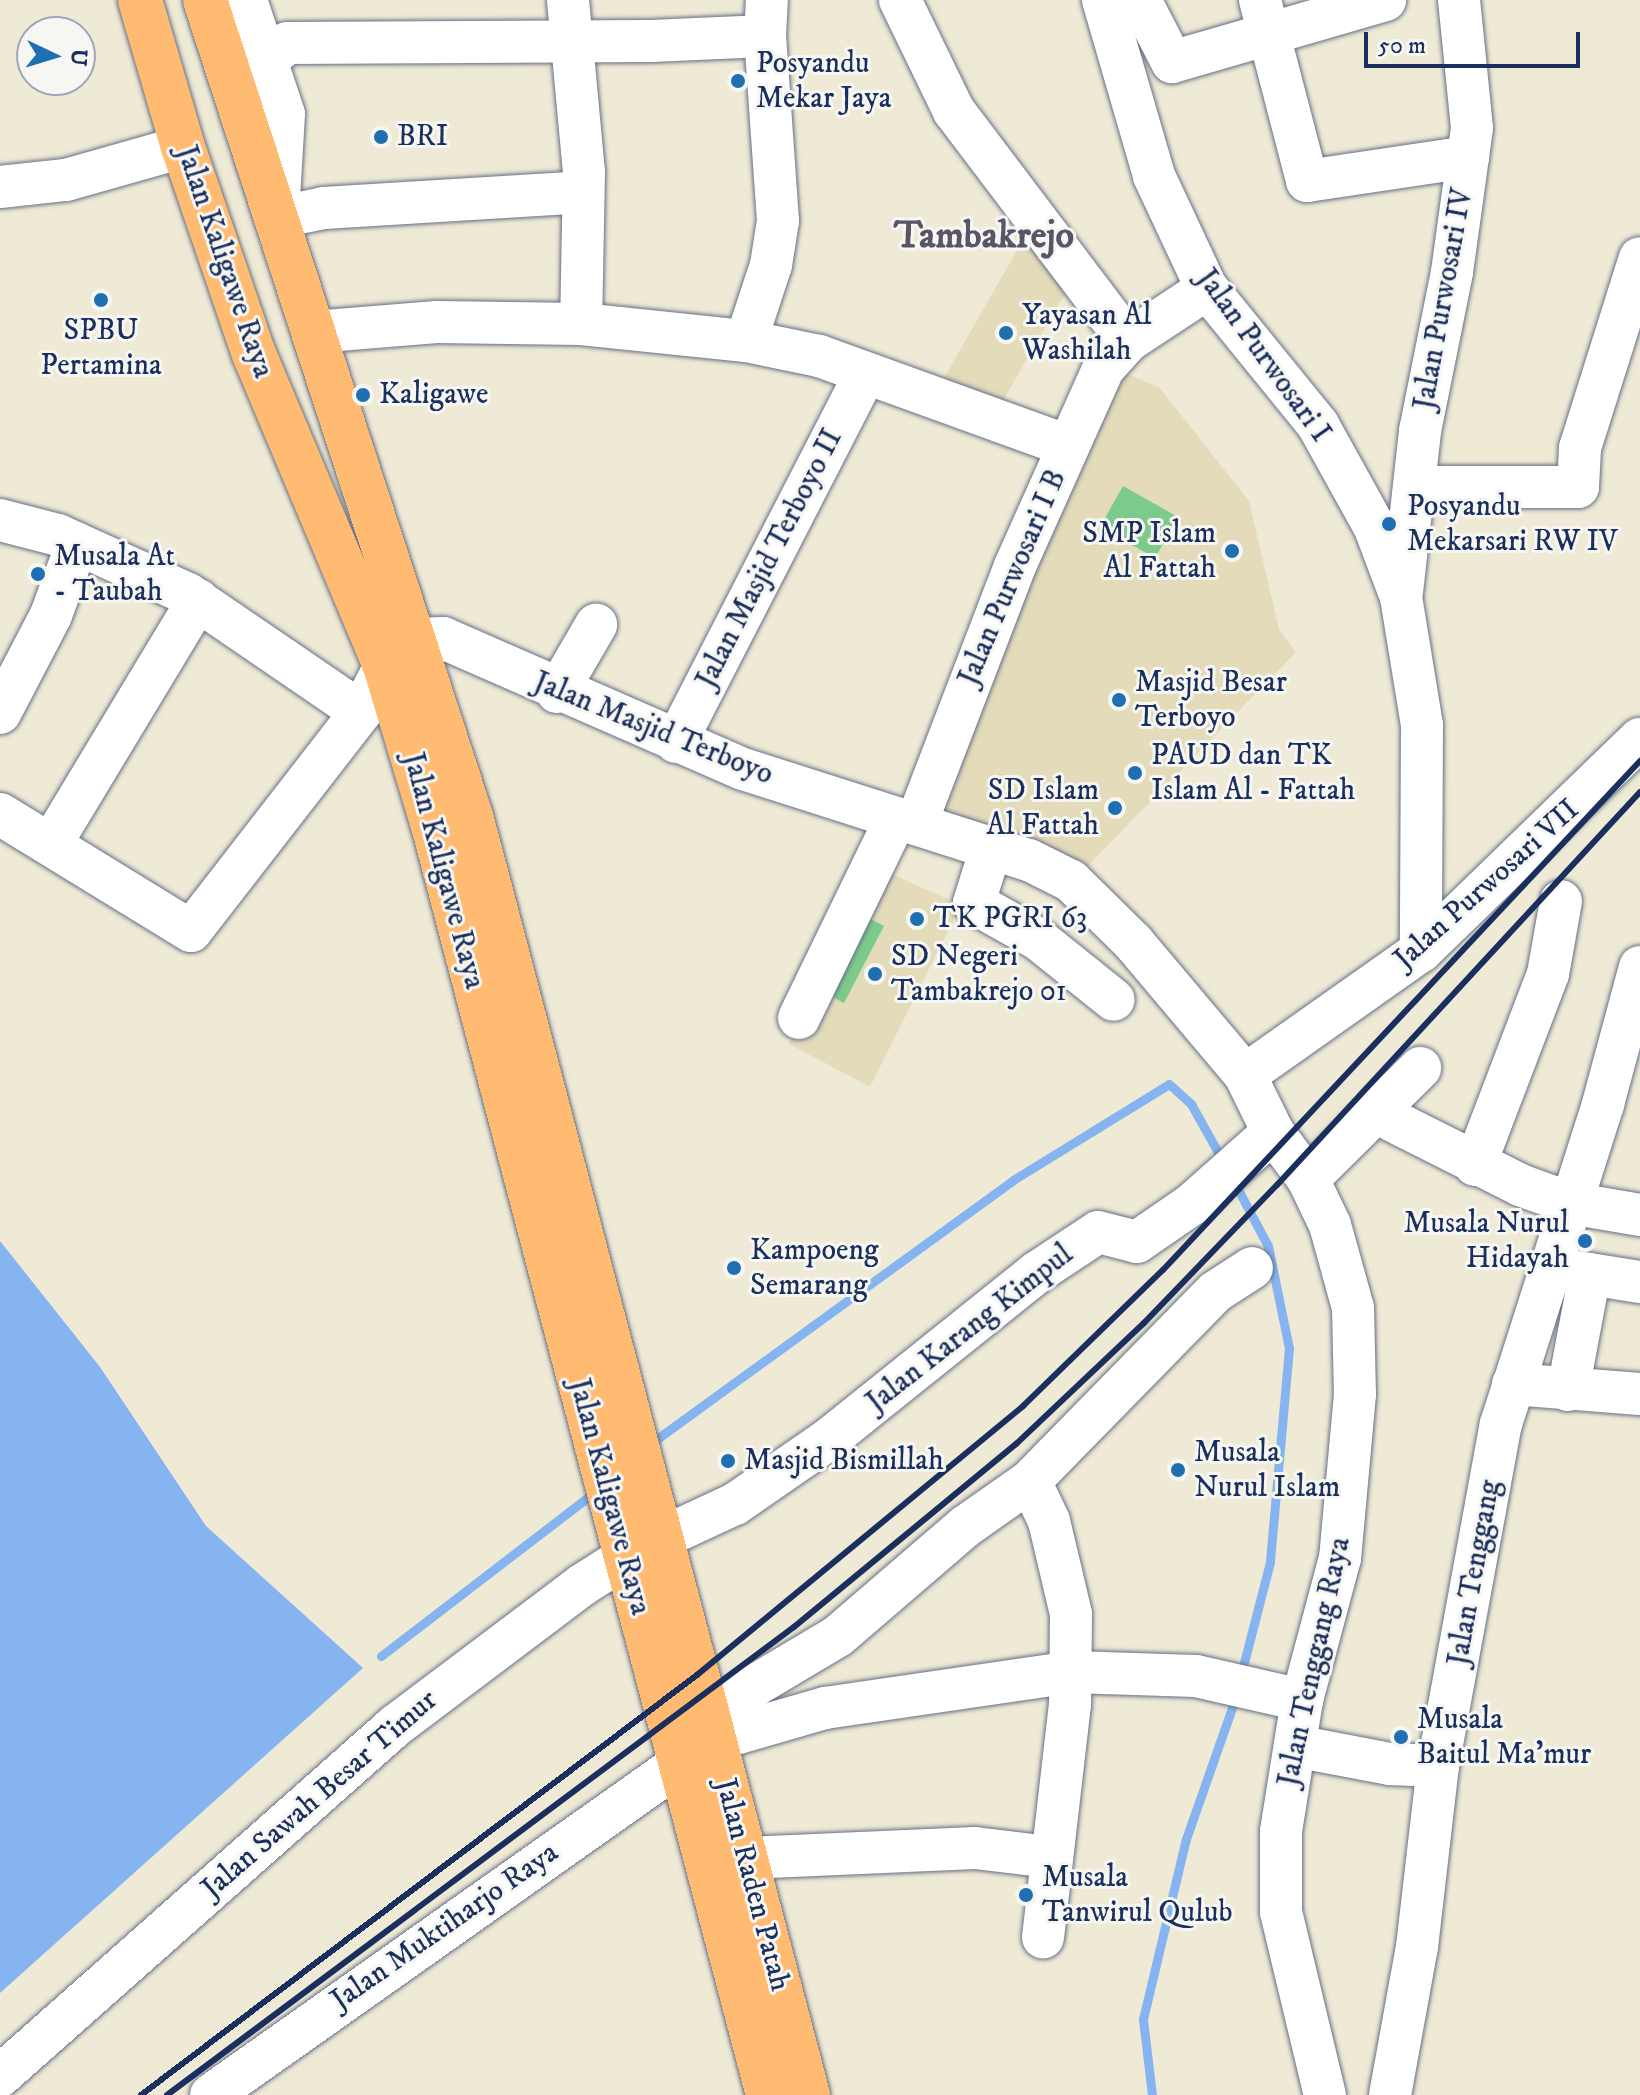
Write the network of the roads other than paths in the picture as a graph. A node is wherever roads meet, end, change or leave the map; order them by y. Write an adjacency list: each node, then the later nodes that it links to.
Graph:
1 (140, 0): 16 (highway, Jalan Kaligawe Raya)
2 (205, 0): 20 (highway, Jalan Kaligawe Raya)
3 (246, 0): 14 (street)
4 (568, 0): 13 (street)
5 (900, 0): 26 (street)
6 (1091, 0): 15 (street)
7 (1103, 0): 15 (street, Jalan Purwosari I)
8 (1140, 0): 11 (street)
9 (1459, 0): 17 (street, Jalan Purwosari IV)
10 (1370, 1): 11 (street)
11 (1266, 15): 17 (street)
12 (766, 18): 13 (street); 25 (street)
13 (568, 42): 14 (street); 19 (street)
14 (267, 60): 20 (street)
15 (1123, 75): 22 (street, Jalan Purwosari I)
16 (183, 147): 18 (street); 35 (highway, Jalan Kaligawe Raya)
17 (1459, 158): 29 (street, Jalan Purwosari IV)
18 (0, 187)
19 (582, 192): 20 (street); 23 (street)
20 (276, 216): 24 (highway, Jalan Kaligawe Raya)
21 (1640, 258): 29 (street)
22 (1207, 289): 26 (street, Jalan Purwosari I B); 32 (street, Jalan Purwosari I)
23 (581, 324): 24 (street); 25 (street)
24 (313, 332): 35 (highway, Jalan Kaligawe Raya)
25 (746, 341): 27 (street)
26 (1128, 341): 28 (street, Jalan Purwosari I B)
27 (864, 376): 28 (street); 40 (street, Jalan Masjid Terboyo II)
28 (1068, 446): 42 (street, Jalan Purwosari I B)
29 (1414, 487): 32 (street, Jalan Purwosari IV)
30 (0, 520): 31 (street)
31 (77, 544): 33 (street); 38 (street)
32 (1401, 597): 46 (street, Jalan Purwosari I)
33 (198, 600): 37 (street); 43 (street)
34 (596, 625): 36 (street)
35 (399, 652): 36 (street, Jalan Masjid Terboyo); 37 (street); 65 (highway, Jalan Kaligawe Raya); 65 (highway, Jalan Kaligawe Raya)
36 (557, 692): 40 (street, Jalan Masjid Terboyo)
37 (361, 712): 43 (street)
38 (0, 713)
39 (1640, 739): 46 (street, Jalan Purwosari VII)
40 (676, 742): 42 (street, Jalan Masjid Terboyo)
41 (0, 814): 43 (street)
42 (906, 821): 44 (street, Jalan Masjid Terboyo); 49 (street)
43 (51, 844)
44 (991, 848): 48 (street); 51 (street, Jalan Masjid Terboyo)
45 (1561, 901): 54 (street)
46 (1421, 951): 51 (street, Jalan Purwosari VII)
47 (1640, 967): 56 (street, Jalan Tenggang)
48 (1114, 1000)
49 (799, 1018)
50 (1420, 1068): 55 (street)
51 (1245, 1075): 53 (street, Jalan Masjid Terboyo)
52 (1393, 1121): 54 (street)
53 (1255, 1153): 55 (street, Jalan Tenggang Raya); 65 (street, Jalan Karang Kimpul)
54 (1475, 1165): 56 (street)
55 (1308, 1179): 67 (street, Jalan Tenggang Raya)
56 (1570, 1203): 57 (street); 59 (street, Jalan Tenggang)
57 (1630, 1214): 60 (street)
58 (1252, 1268): 64 (street)
59 (1548, 1268): 60 (street); 61 (street, Jalan Tenggang)
60 (1613, 1278): 62 (street)
61 (1513, 1384): 62 (street); 70 (street, Jalan Tenggang)
62 (1568, 1390): 63 (street)
63 (1640, 1394)
64 (1030, 1481): 66 (street); 68 (street)
65 (634, 1541): 68 (highway, Jalan Kaligawe Raya); 68 (highway, Jalan Kaligawe Raya); 74 (street, Jalan Sawah Besar Timur)
66 (1072, 1672): 67 (street); 68 (street); 71 (street)
67 (1266, 1690): 69 (street, Jalan Tenggang Raya)
68 (710, 1721): 72 (highway, Jalan Raden Patah); 75 (street, Jalan Muktiharjo Raya); 76 (highway, Jalan Raden Patah)
69 (1295, 1746): 70 (street); 78 (street, Jalan Tenggang Raya)
70 (1438, 1766): 79 (street, Jalan Tenggang)
71 (1049, 1857): 72 (street); 73 (street)
72 (746, 1858): 77 (highway, Jalan Raden Patah)
73 (1043, 1937)
74 (0, 2076)
75 (211, 2095)
76 (768, 2095)
77 (808, 2095)
78 (1325, 2095)
79 (1390, 2095)

